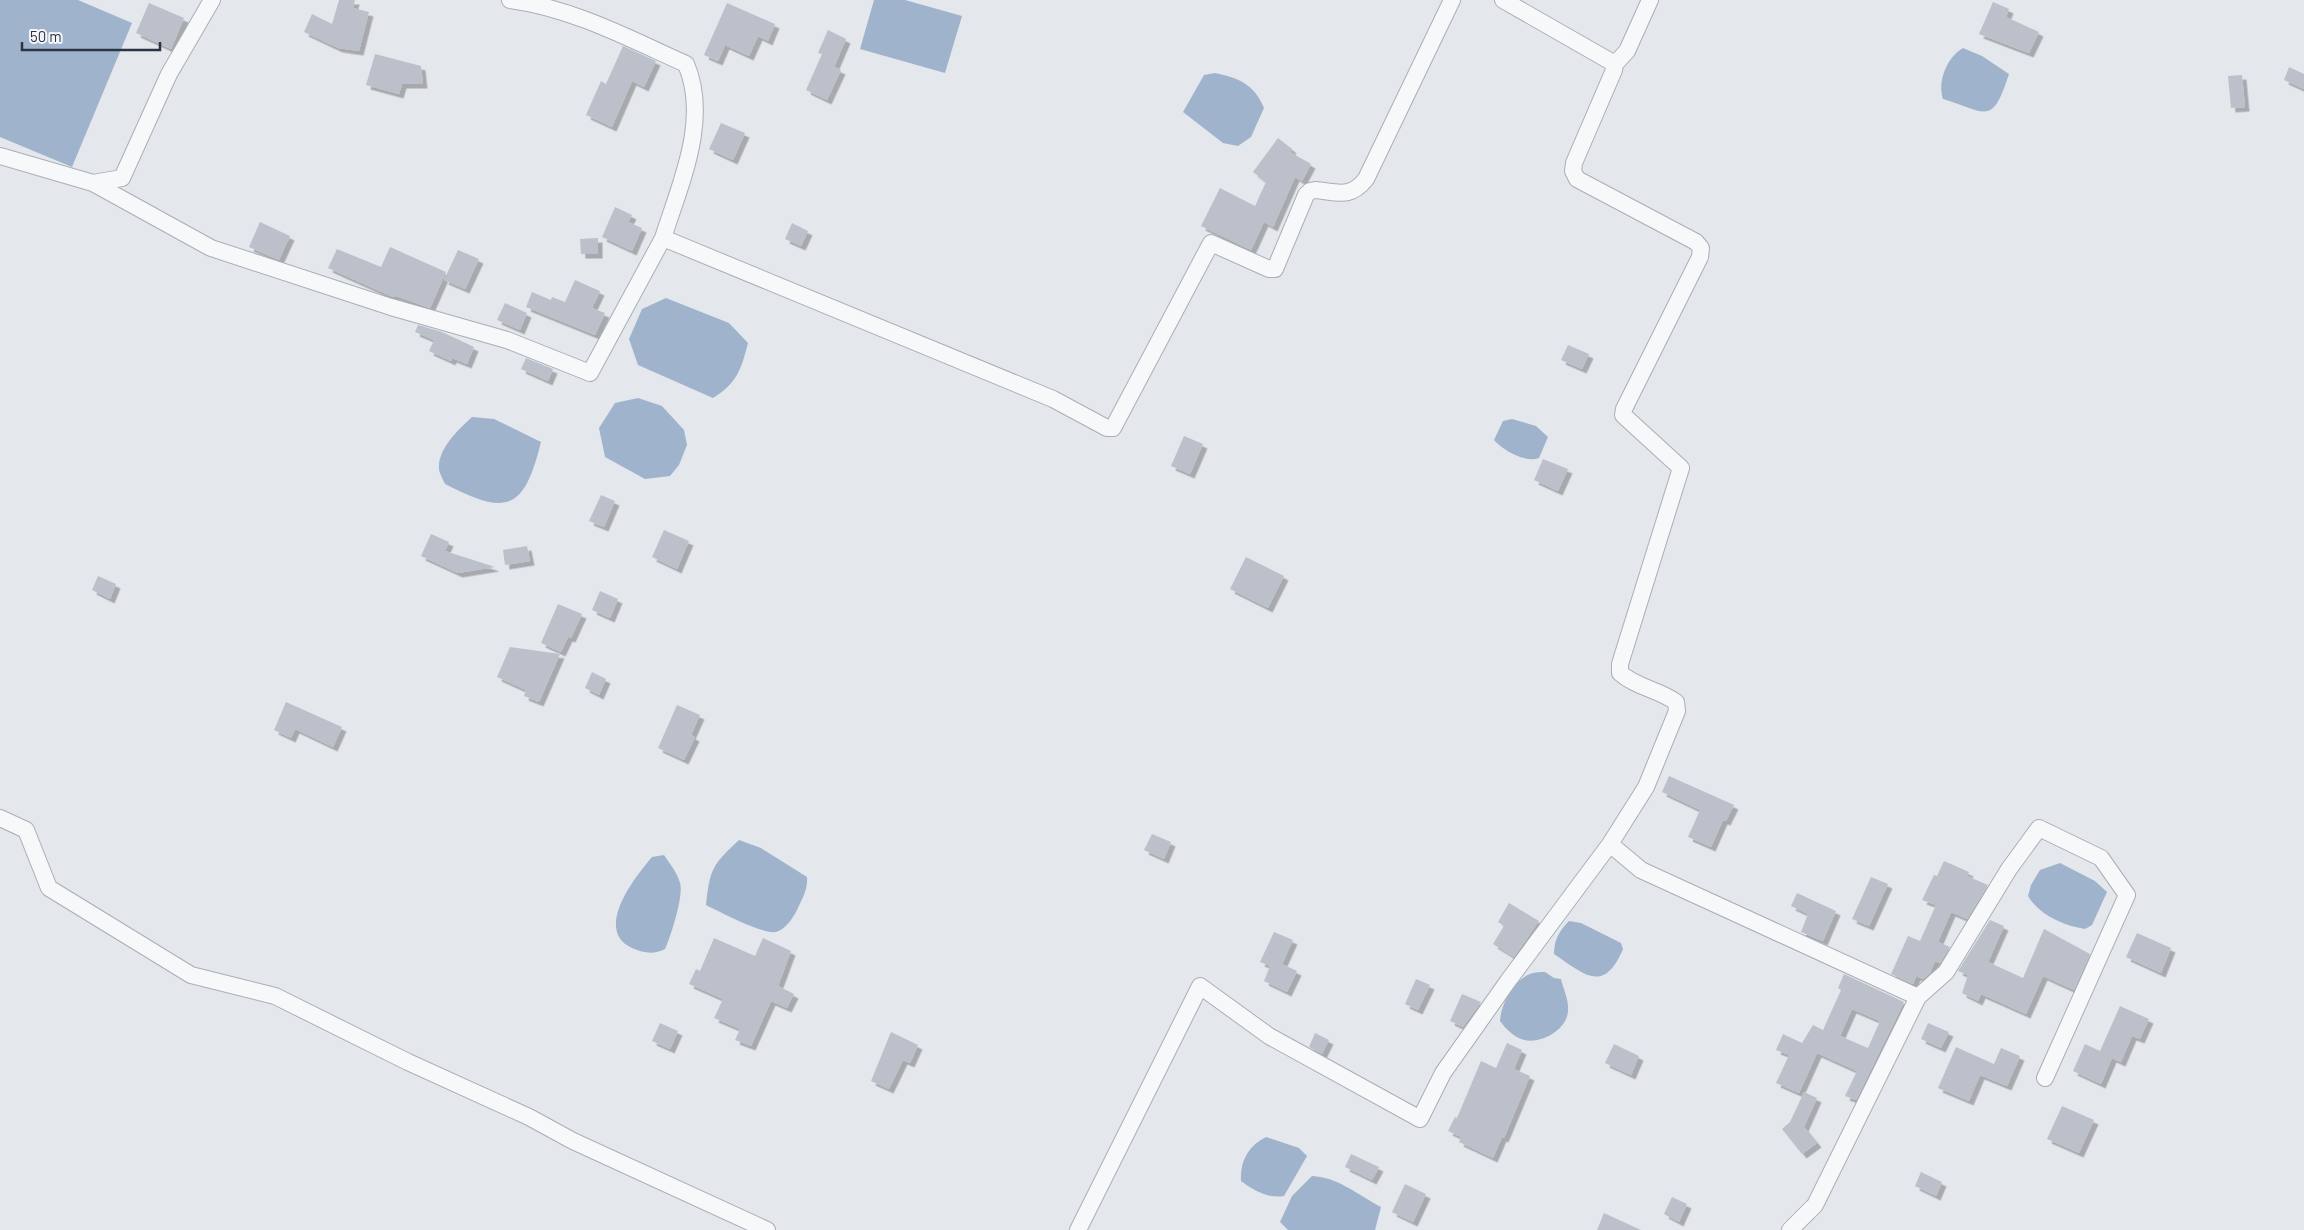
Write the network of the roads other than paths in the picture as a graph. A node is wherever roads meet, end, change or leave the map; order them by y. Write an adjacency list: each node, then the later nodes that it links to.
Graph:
1 (212, 0): 8 (street)
2 (510, 0): 9 (street)
3 (1452, 0): 9 (street)
4 (1503, 0): 6 (street)
5 (1650, 0): 6 (street)
6 (1615, 64): 11 (street)
7 (0, 156): 8 (street)
8 (93, 183): 9 (street)
9 (663, 238)
10 (0, 818): 14 (street)
11 (1610, 844): 12 (street); 15 (street)
12 (1918, 997): 13 (street); 16 (street)
13 (2044, 1078)
14 (767, 1230)
15 (1078, 1230)
16 (1790, 1230)

